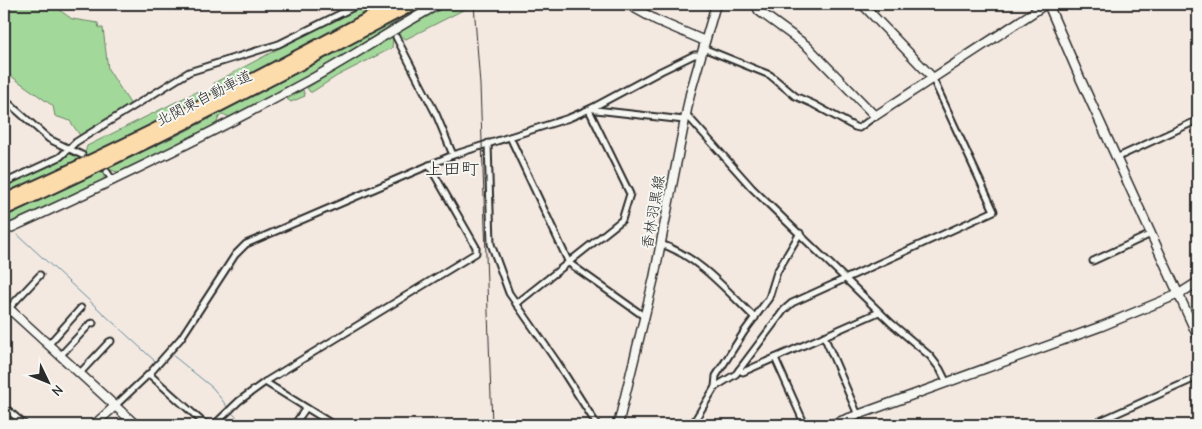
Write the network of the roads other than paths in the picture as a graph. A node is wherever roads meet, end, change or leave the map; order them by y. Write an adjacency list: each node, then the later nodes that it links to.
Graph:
1 (360, 4): 20 (street)
2 (395, 4): 28 (highway, 北関東自動車道)
3 (414, 4): 29 (highway, 北関東自動車道)
4 (439, 4): 26 (street)
5 (627, 4): 11 (street)
6 (716, 4): 11 (street, 香林羽黒線)
7 (762, 4): 16 (street)
8 (862, 4): 12 (street)
9 (1047, 4): 12 (street); 23 (street)
10 (396, 37): 21 (street)
11 (703, 48): 14 (street); 15 (street, 香林羽黒線); 16 (street)
12 (932, 77): 16 (street); 37 (street)
13 (4, 99): 20 (street)
14 (590, 109): 15 (street); 18 (street); 35 (street)
15 (685, 116): 31 (street); 33 (street, 香林羽黒線)
16 (875, 116)
17 (1198, 120): 23 (street)
18 (510, 137): 19 (street); 35 (street)
19 (488, 143): 21 (street); 40 (street)
20 (69, 149): 22 (street); 27 (street)
21 (453, 155): 24 (street)
22 (82, 156)
23 (1116, 158): 32 (street)
24 (429, 165): 55 (street); 57 (street)
25 (107, 172): 26 (street)
26 (113, 181): 30 (street)
27 (4, 183)
28 (4, 200)
29 (4, 210)
30 (4, 231)
31 (800, 233): 37 (street); 45 (street)
32 (1151, 234): 34 (street); 39 (street)
33 (661, 244): 44 (street, 香林羽黒線); 45 (street)
34 (1093, 261)
35 (569, 263): 40 (street); 44 (street)
36 (40, 275): 41 (street)
37 (845, 278): 43 (street); 53 (street)
38 (1198, 282): 39 (street)
39 (1179, 294): 48 (street); 58 (street)
40 (516, 304): 71 (street)
41 (6, 306): 50 (street)
42 (81, 308): 50 (street)
43 (879, 312): 47 (street); 58 (street)
44 (644, 317): 72 (street, 香林羽黒線)
45 (754, 318): 59 (street)
46 (93, 323): 51 (street)
47 (824, 336): 52 (street); 63 (street)
48 (1198, 338)
49 (111, 341): 54 (street)
50 (48, 344): 51 (street)
51 (61, 355): 54 (street)
52 (776, 358): 53 (street); 74 (street)
53 (738, 370): 59 (street)
54 (80, 373): 60 (street)
55 (149, 374): 60 (street); 67 (street)
56 (1198, 377): 76 (street)
57 (265, 382): 61 (street); 68 (street)
58 (947, 383): 63 (street)
59 (715, 387): 73 (street)
60 (115, 406): 65 (street); 66 (street)
61 (306, 408): 69 (street); 70 (street)
62 (4, 413): 64 (street)
63 (858, 415): 75 (street)
64 (25, 425)
65 (94, 425)
66 (136, 425)
67 (206, 425)
68 (214, 425)
69 (294, 425)
70 (334, 425)
71 (598, 425)
72 (618, 425)
73 (692, 425)
74 (805, 425)
75 (830, 425)
76 (1091, 425)

